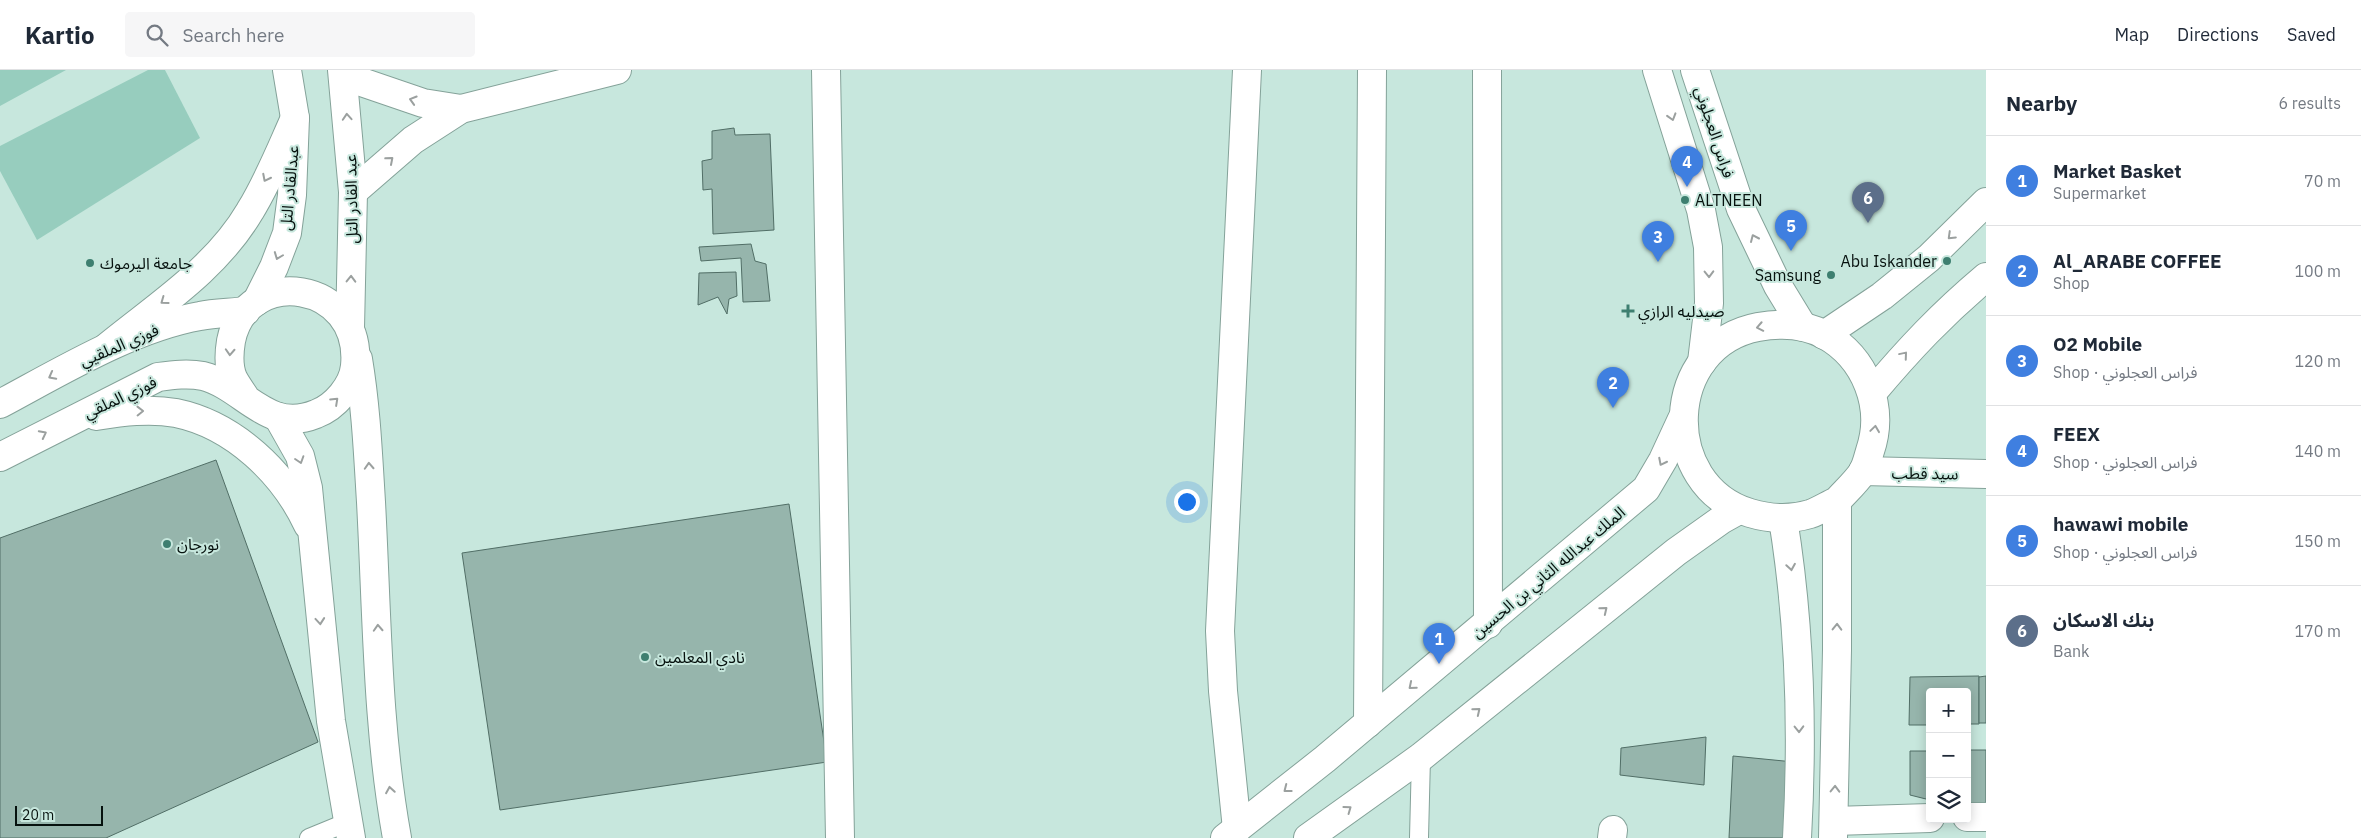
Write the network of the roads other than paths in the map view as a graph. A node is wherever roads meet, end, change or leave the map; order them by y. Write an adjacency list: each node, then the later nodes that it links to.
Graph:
1 (287, 70): 11 (main road, عبدالقادر التل)
2 (617, 70): 10 (main road)
3 (826, 70): 44 (main road)
4 (1247, 70): 41 (main road)
5 (1372, 70): 34 (main road)
6 (1487, 70): 33 (main road)
7 (1657, 70): 19 (main road, one-way to 19)
8 (1695, 70): 16 (main road, فراس العجلوني, one-way to 8)
9 (343, 73): 10 (main road, one-way to 9); 12 (main road, عبد القادر التل, one-way to 9)
10 (461, 109): 12 (main road, one-way to 10)
11 (295, 118): 15 (main road, عبدالقادر التل, one-way to 15); 18 (main road, one-way to 18)
12 (353, 192): 17 (main road, عبد القادر التل, one-way to 12)
13 (1986, 202): 16 (main road, one-way to 16)
14 (1986, 277): 20 (main road, one-way to 14)
15 (251, 306): 17 (main road); 18 (main road, فوزي الملقيي); 21 (main road, one-way to 21)
16 (1814, 331): 19 (main road, one-way to 19); 20 (main road)
17 (353, 339): 23 (main road, one-way to 17); 43 (main road, one-way to 17)
18 (107, 347): 22 (main road, فوزي الملقيي, one-way to 22)
19 (1702, 362): 24 (main road)
20 (1872, 393): 27 (main road, one-way to 20)
21 (244, 397): 23 (main road); 25 (main road, فوزي الملقي)
22 (0, 404)
23 (278, 417): 32 (main road, one-way to 32)
24 (1683, 417): 30 (main road); 33 (main road, الملك عبدالله الثاني بن الحسين, one-way to 33)
25 (74, 418): 26 (main road, فوزي الملقي, one-way to 25); 32 (main road, one-way to 32)
26 (0, 457)
27 (1863, 471): 28 (main road, سيد قطب); 29 (main road)
28 (1986, 474)
29 (1837, 501): 31 (main road); 39 (main road, one-way to 29)
30 (1739, 510): 31 (main road); 35 (main road, one-way to 30)
31 (1782, 519): 47 (main road, one-way to 47)
32 (312, 535): 40 (main road, one-way to 40)
33 (1488, 624): 34 (main road, الملك عبدالله الثاني بن الحسين, one-way to 34)
34 (1368, 723): 41 (main road, الملك عبدالله الثاني بن الحسين, one-way to 41)
35 (1421, 757): 45 (main road, one-way to 35); 46 (lane)
36 (1971, 817): 37 (main road)
37 (1986, 817)
38 (1926, 818): 39 (main road)
39 (1833, 829)
40 (350, 830): 42 (lane)
41 (1231, 833)
42 (309, 838)
43 (398, 838)
44 (840, 838)
45 (1308, 838)
46 (1419, 838)
47 (1797, 838)

